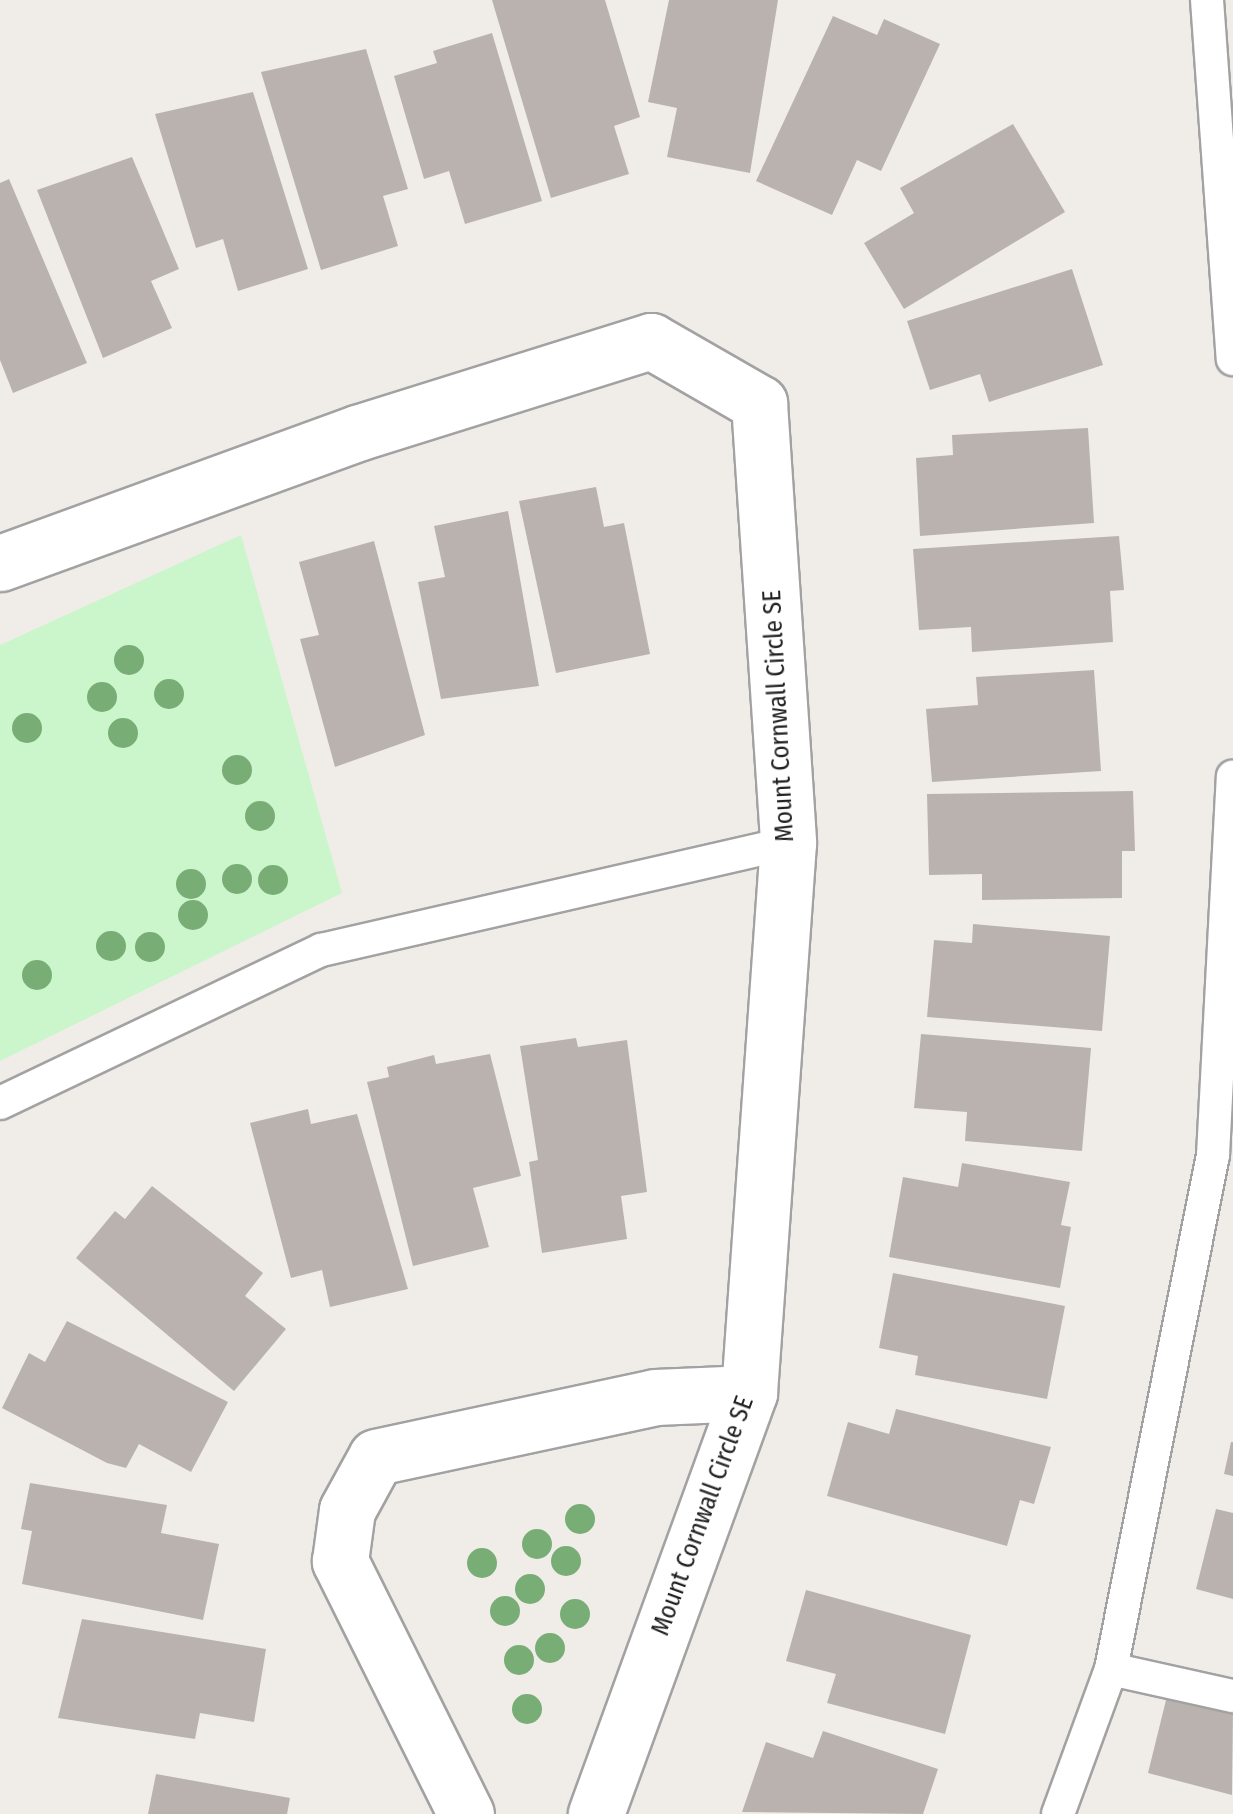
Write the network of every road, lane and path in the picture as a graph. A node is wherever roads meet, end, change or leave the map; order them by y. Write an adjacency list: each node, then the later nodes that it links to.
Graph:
1 (1207, 0): 2 (lane)
2 (1233, 360)
3 (0, 564): 5 (street, Mount Cornwall Circle SE)
4 (1233, 777): 8 (lane)
5 (788, 843): 6 (lane); 7 (street, Mount Cornwall Circle SE)
6 (0, 1103)
7 (749, 1393): 10 (street); 11 (street, Mount Cornwall Circle SE)
8 (1111, 1669): 9 (lane); 12 (lane)
9 (1233, 1696)
10 (466, 1814)
11 (596, 1814)
12 (1058, 1814)

